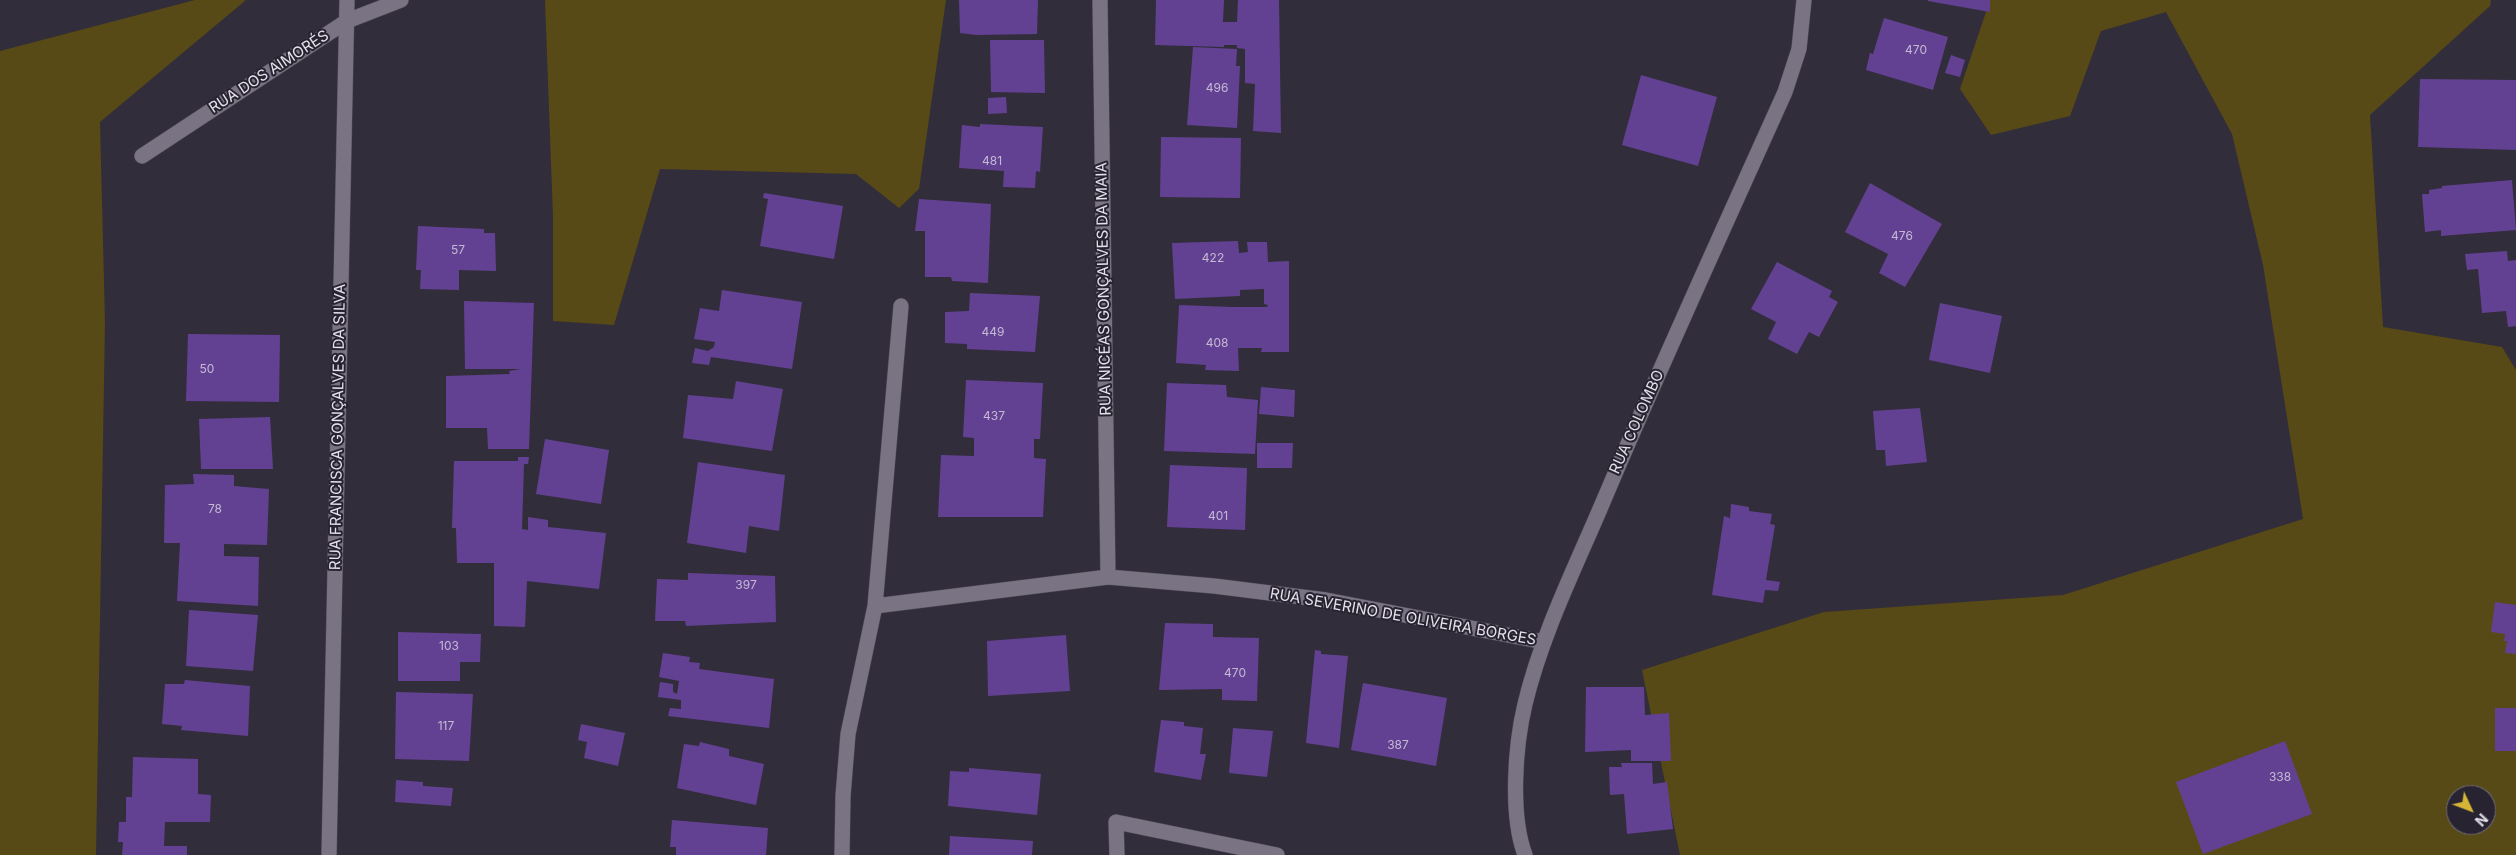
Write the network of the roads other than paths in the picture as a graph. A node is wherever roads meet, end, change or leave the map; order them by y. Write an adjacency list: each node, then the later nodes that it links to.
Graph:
1 (348, 0): 5 (street, RUA FRANCISCA GONÇALVES DA SILVA)
2 (401, 0): 5 (street, RUA DOS AIMORÉS)
3 (1100, 0): 8 (street, RUA NICÉAS GONÇALVES DA MAIA)
4 (1804, 0): 10 (street, RUA COLOMBO)
5 (347, 21): 6 (street, RUA DOS AIMORÉS); 11 (street, RUA FRANCISCA GONÇALVES DA SILVA)
6 (142, 156)
7 (900, 306): 9 (street)
8 (1108, 577): 9 (street, RUA SEVERINO DE OLIVEIRA BORGES); 10 (street, RUA SEVERINO DE OLIVEIRA BORGES)
9 (875, 606): 12 (street)
10 (1544, 642): 15 (street, RUA COLOMBO)
11 (329, 855)
12 (842, 855)
13 (1117, 855): 14 (street)
14 (1277, 855)
15 (1525, 855)

